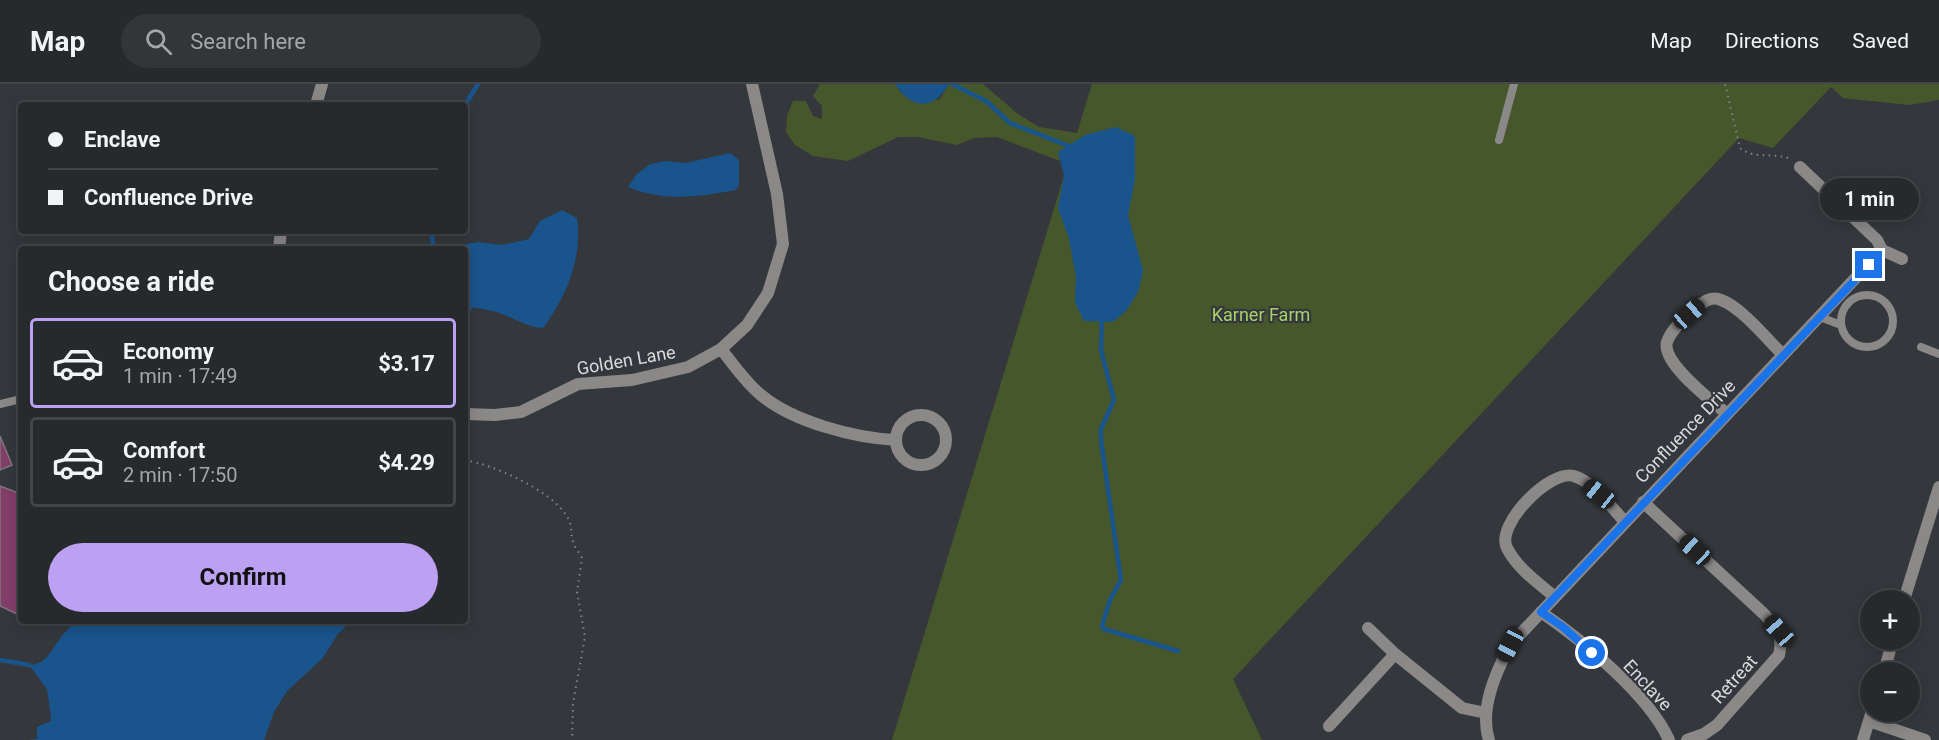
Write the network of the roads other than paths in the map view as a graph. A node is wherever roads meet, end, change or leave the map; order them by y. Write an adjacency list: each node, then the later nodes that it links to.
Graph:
1 (322, 84): 4 (street)
2 (752, 84): 14 (street, Golden Lane)
3 (1514, 84): 5 (lane)
4 (317, 102)
5 (1499, 140)
6 (1800, 167): 7 (street)
7 (1882, 250): 8 (street); 9 (street, Confluence Drive)
8 (1902, 259)
9 (1856, 280): 10 (lane); 11 (street, Confluence Drive)
10 (1864, 294): 12 (lane); 12 (lane)
11 (1821, 317): 12 (lane); 16 (street, Confluence Drive)
12 (1842, 325)
13 (1921, 347): 15 (lane)
14 (721, 349): 19 (street, Golden Lane); 21 (street)
15 (1939, 354)
16 (1783, 355): 20 (street, Confluence Drive); 20 (street)
17 (18, 400): 18 (lane)
18 (0, 404)
19 (468, 414)
20 (1727, 414): 23 (street, Confluence Drive)
21 (896, 441): 21 (street)
22 (1939, 487): 25 (street)
23 (1643, 502): 24 (street, Confluence Drive); 36 (street, Retreat)
24 (1626, 522): 26 (street, Confluence Drive); 26 (street)
25 (1907, 590)
26 (1555, 597): 27 (street, Confluence Drive)
27 (1541, 612): 30 (street, Confluence Drive); 35 (street, Enclave)
28 (1368, 628): 29 (street)
29 (1395, 654): 30 (street); 33 (street)
30 (1486, 713): 34 (street, Confluence Drive)
31 (1869, 722): 37 (street)
32 (1884, 722): 38 (street)
33 (1329, 726)
34 (1489, 740)
35 (1669, 740)
36 (1687, 740)
37 (1863, 740)
38 (1925, 740)

